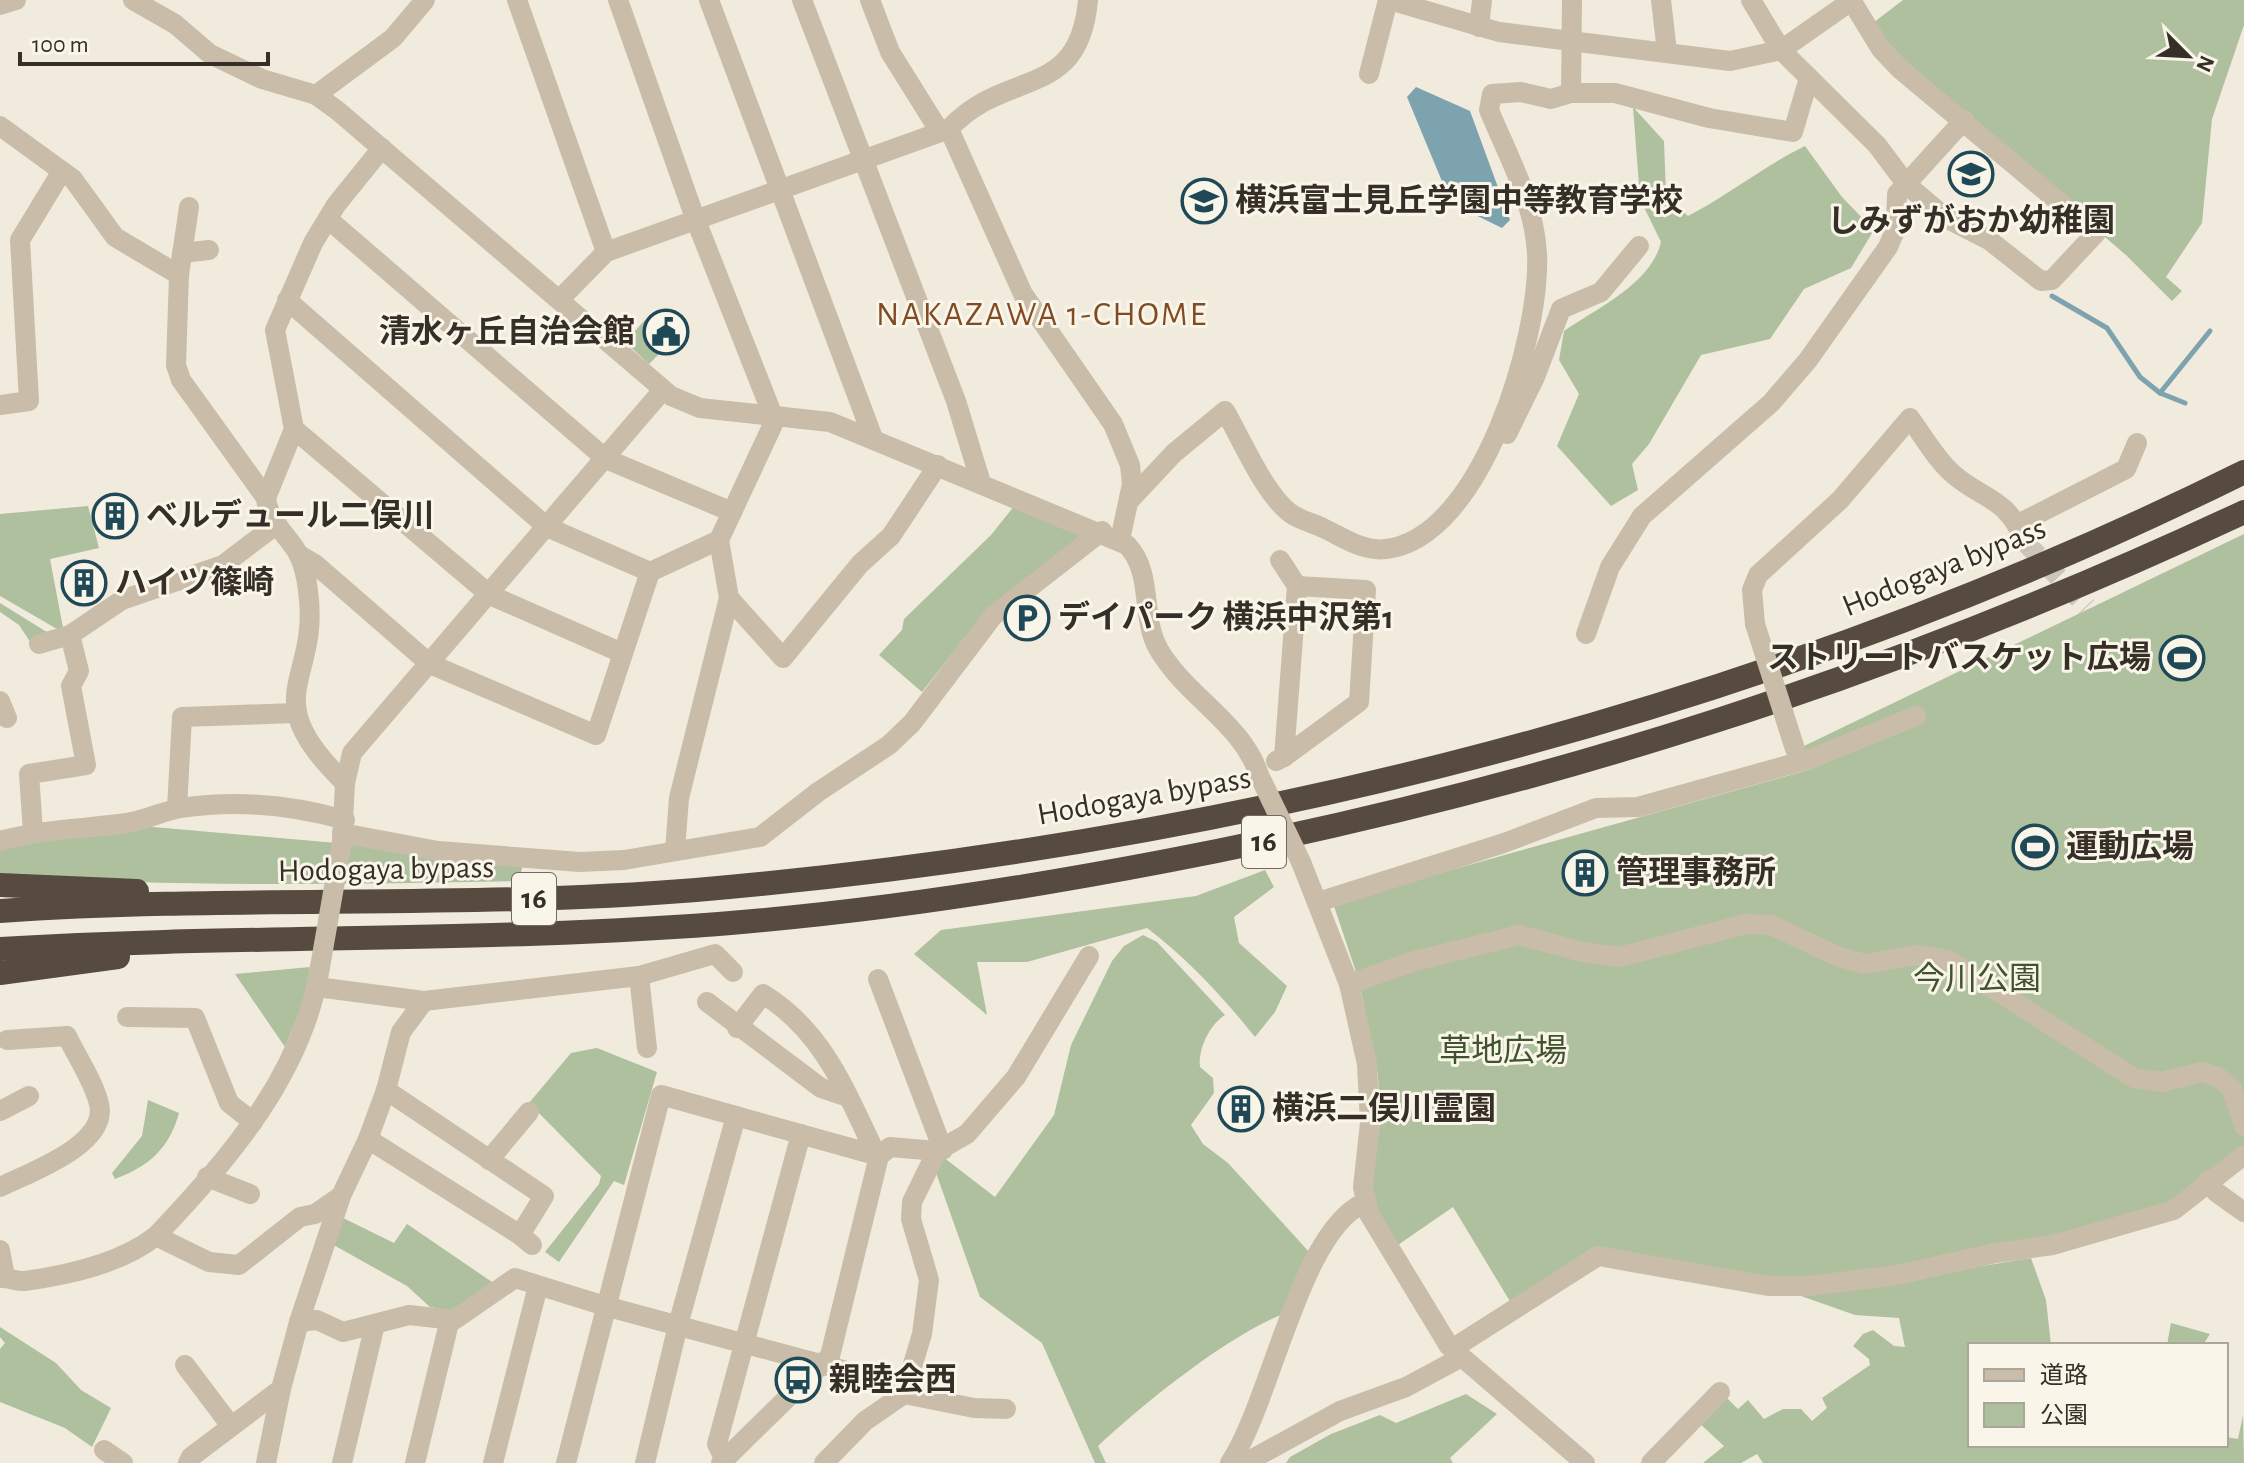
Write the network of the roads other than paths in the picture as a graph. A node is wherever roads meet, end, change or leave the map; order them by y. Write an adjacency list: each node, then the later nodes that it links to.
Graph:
1 (16, 0): 16 (street)
2 (133, 0): 24 (street)
3 (425, 0): 24 (street)
4 (517, 0): 38 (street)
5 (618, 0): 34 (street)
6 (709, 0): 32 (street)
7 (802, 0): 29 (street)
8 (870, 0): 27 (street)
9 (1088, 0): 27 (street)
10 (1389, 0): 17 (street); 21 (street)
11 (1482, 0): 17 (street)
12 (1572, 0): 18 (street)
13 (1661, 0): 20 (street)
14 (1751, 0): 19 (street)
15 (1851, 0): 19 (street); 25 (street)
16 (0, 5)
17 (1479, 27): 18 (street)
18 (1573, 43): 20 (street); 23 (street)
19 (1781, 50): 20 (street); 22 (street)
20 (1667, 52)
21 (1369, 74)
22 (1809, 78): 23 (street); 31 (street)
23 (1571, 93): 53 (street)
24 (316, 95): 28 (street)
25 (1964, 120): 31 (street); 31 (street)
26 (0, 126): 30 (street)
27 (945, 130): 29 (street); 55 (street)
28 (382, 148): 35 (street); 41 (street)
29 (863, 157): 32 (street); 52 (street)
30 (62, 171): 40 (street); 44 (street)
31 (1907, 185): 68 (street)
32 (779, 188): 34 (street); 47 (street)
33 (189, 207): 39 (street)
34 (695, 218): 38 (street); 45 (street)
35 (328, 219): 42 (street); 49 (street)
36 (1639, 246): 53 (street)
37 (209, 250): 39 (street)
38 (606, 252): 41 (street)
39 (182, 253): 40 (street)
40 (179, 275): 54 (street)
41 (560, 299): 43 (street)
42 (287, 300): 46 (street); 59 (street)
43 (662, 391): 45 (street); 49 (street)
44 (0, 405)
45 (773, 416): 47 (street); 56 (street)
46 (294, 429): 54 (street); 66 (street)
47 (873, 438): 50 (street)
48 (2137, 443): 75 (street, bridge)
49 (606, 459): 56 (street); 59 (street)
50 (938, 465): 52 (street); 67 (street)
51 (2244, 472): 85 (highway, Hodogaya bypass / 16)
52 (981, 483): 60 (street)
53 (1465, 492): 55 (street)
54 (266, 498): 58 (street)
55 (1129, 501): 60 (street)
56 (732, 512): 61 (street)
57 (2244, 512): 88 (highway, Hodogaya bypass / 16)
58 (277, 524): 62 (street); 69 (street)
59 (547, 527): 64 (street); 66 (street)
60 (1111, 536): 77 (street); 83 (street)
61 (719, 540): 64 (street); 67 (street)
62 (298, 554): 72 (street); 73 (street)
63 (1280, 560): 65 (street)
64 (650, 572): 71 (street)
65 (1297, 586): 76 (street); 76 (street)
66 (490, 595): 71 (street); 72 (street)
67 (729, 598): 83 (street)
68 (1586, 634)
69 (70, 635): 70 (street); 81 (street)
70 (39, 644)
71 (622, 653): 72 (street)
72 (430, 664): 78 (street)
73 (295, 713): 78 (street); 79 (street)
74 (1916, 716): 75 (street)
75 (1797, 755): 86 (street)
76 (1284, 757): 77 (street)
77 (1258, 772): 86 (street, bridge)
78 (345, 783): 80 (street)
79 (177, 808): 80 (street); 81 (street)
80 (343, 831): 83 (street); 94 (street, bridge)
81 (33, 832): 82 (street)
82 (0, 841)
83 (675, 851)
84 (0, 885): 85 (highway)
85 (258, 902): 87 (highway, Hodogaya bypass / 16)
86 (1318, 902): 96 (street)
87 (0, 911)
88 (235, 941): 89 (highway, Hodogaya bypass / 16); 92 (highway)
89 (0, 949)
90 (1089, 956): 113 (street)
91 (733, 972): 93 (street)
92 (0, 973)
93 (639, 976): 97 (street); 102 (street)
94 (319, 977): 97 (street); 109 (street)
95 (878, 979): 113 (street)
96 (1349, 984): 110 (street); 122 (street)
97 (424, 1001): 103 (street)
98 (707, 1002): 100 (street)
99 (127, 1017): 109 (street)
100 (737, 1028): 105 (street); 105 (street)
101 (7, 1040): 119 (street)
102 (647, 1048)
103 (386, 1090): 112 (street); 116 (street)
104 (29, 1096): 106 (street)
105 (848, 1097): 115 (street)
106 (0, 1111)
107 (529, 1112): 116 (street)
108 (736, 1116): 111 (street); 128 (street); 132 (street)
109 (253, 1122): 117 (street)
110 (2244, 1126)
111 (801, 1134): 115 (street); 133 (street)
112 (368, 1139): 116 (street); 121 (street)
113 (940, 1151): 115 (street); 138 (street)
114 (2244, 1155): 118 (street)
115 (878, 1156): 136 (street)
116 (489, 1160)
117 (207, 1177): 120 (street); 124 (street)
118 (2208, 1180): 123 (street); 134 (street)
119 (0, 1187)
120 (250, 1194)
121 (341, 1196): 124 (street); 130 (street)
122 (1364, 1203): 134 (street); 153 (street)
123 (2244, 1212)
124 (156, 1236): 127 (street)
125 (0, 1250): 127 (street)
126 (529, 1280): 128 (street); 129 (street); 149 (street)
127 (6, 1282)
128 (605, 1306): 132 (street); 150 (street)
129 (450, 1319): 131 (street); 148 (street)
130 (299, 1322): 131 (street); 137 (street)
131 (375, 1324): 147 (street)
132 (678, 1325): 133 (street); 151 (street)
133 (745, 1343): 136 (street); 143 (street)
134 (1456, 1354): 154 (street); 155 (street)
135 (185, 1365): 141 (street)
136 (823, 1366): 138 (street); 143 (street)
137 (281, 1389): 141 (street); 146 (street)
138 (905, 1391): 140 (street); 152 (street)
139 (1720, 1392): 156 (street)
140 (1006, 1409)
141 (231, 1426): 145 (street)
142 (104, 1450): 144 (street)
143 (723, 1461)
144 (123, 1463)
145 (188, 1463)
146 (266, 1463)
147 (342, 1463)
148 (415, 1463)
149 (493, 1463)
150 (566, 1463)
151 (645, 1463)
152 (824, 1463)
153 (1230, 1463)
154 (1245, 1463)
155 (1585, 1463)
156 (1651, 1463)

